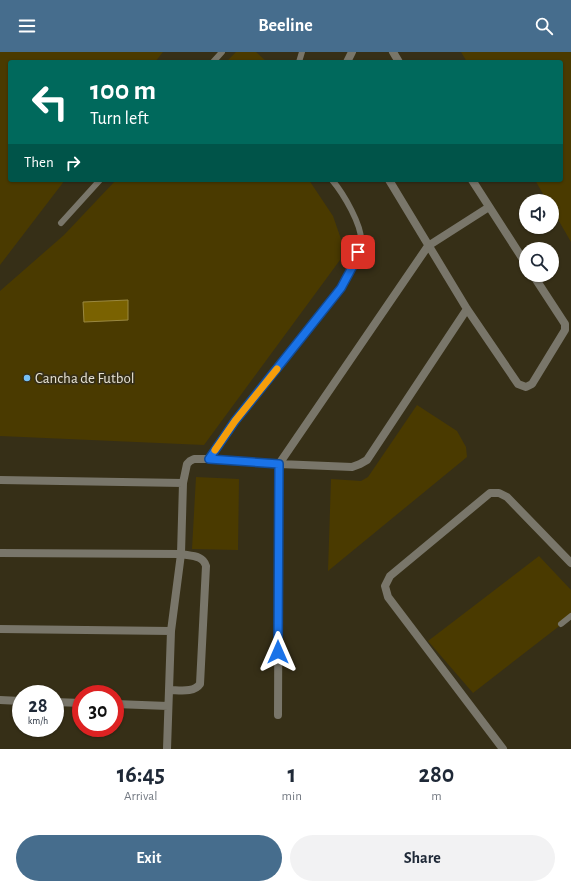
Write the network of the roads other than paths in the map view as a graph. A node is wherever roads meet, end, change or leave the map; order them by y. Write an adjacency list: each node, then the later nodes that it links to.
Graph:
1 (222, 52): 2 (lane)
2 (215, 60)
3 (98, 182): 8 (lane)
4 (334, 182): 13 (lane)
5 (389, 182): 9 (street)
6 (473, 182): 7 (street)
7 (489, 207): 9 (street); 10 (street)
8 (62, 223)
9 (428, 246): 12 (street); 14 (street)
10 (519, 253)
11 (538, 282): 12 (street)
12 (467, 309): 14 (street)
13 (209, 459): 14 (street); 16 (street)
14 (279, 464): 29 (street)
15 (0, 480): 16 (street)
16 (183, 483): 18 (street)
17 (0, 553): 18 (street)
18 (180, 554): 23 (street); 24 (street)
19 (571, 563): 31 (street)
20 (571, 616): 21 (lane)
21 (561, 624)
22 (0, 629): 23 (street)
23 (171, 631): 24 (street)
24 (169, 690): 28 (street)
25 (0, 700): 26 (street)
26 (12, 701)
27 (124, 704): 28 (street)
28 (168, 706): 30 (street)
29 (278, 715)
30 (167, 749)
31 (503, 749)

